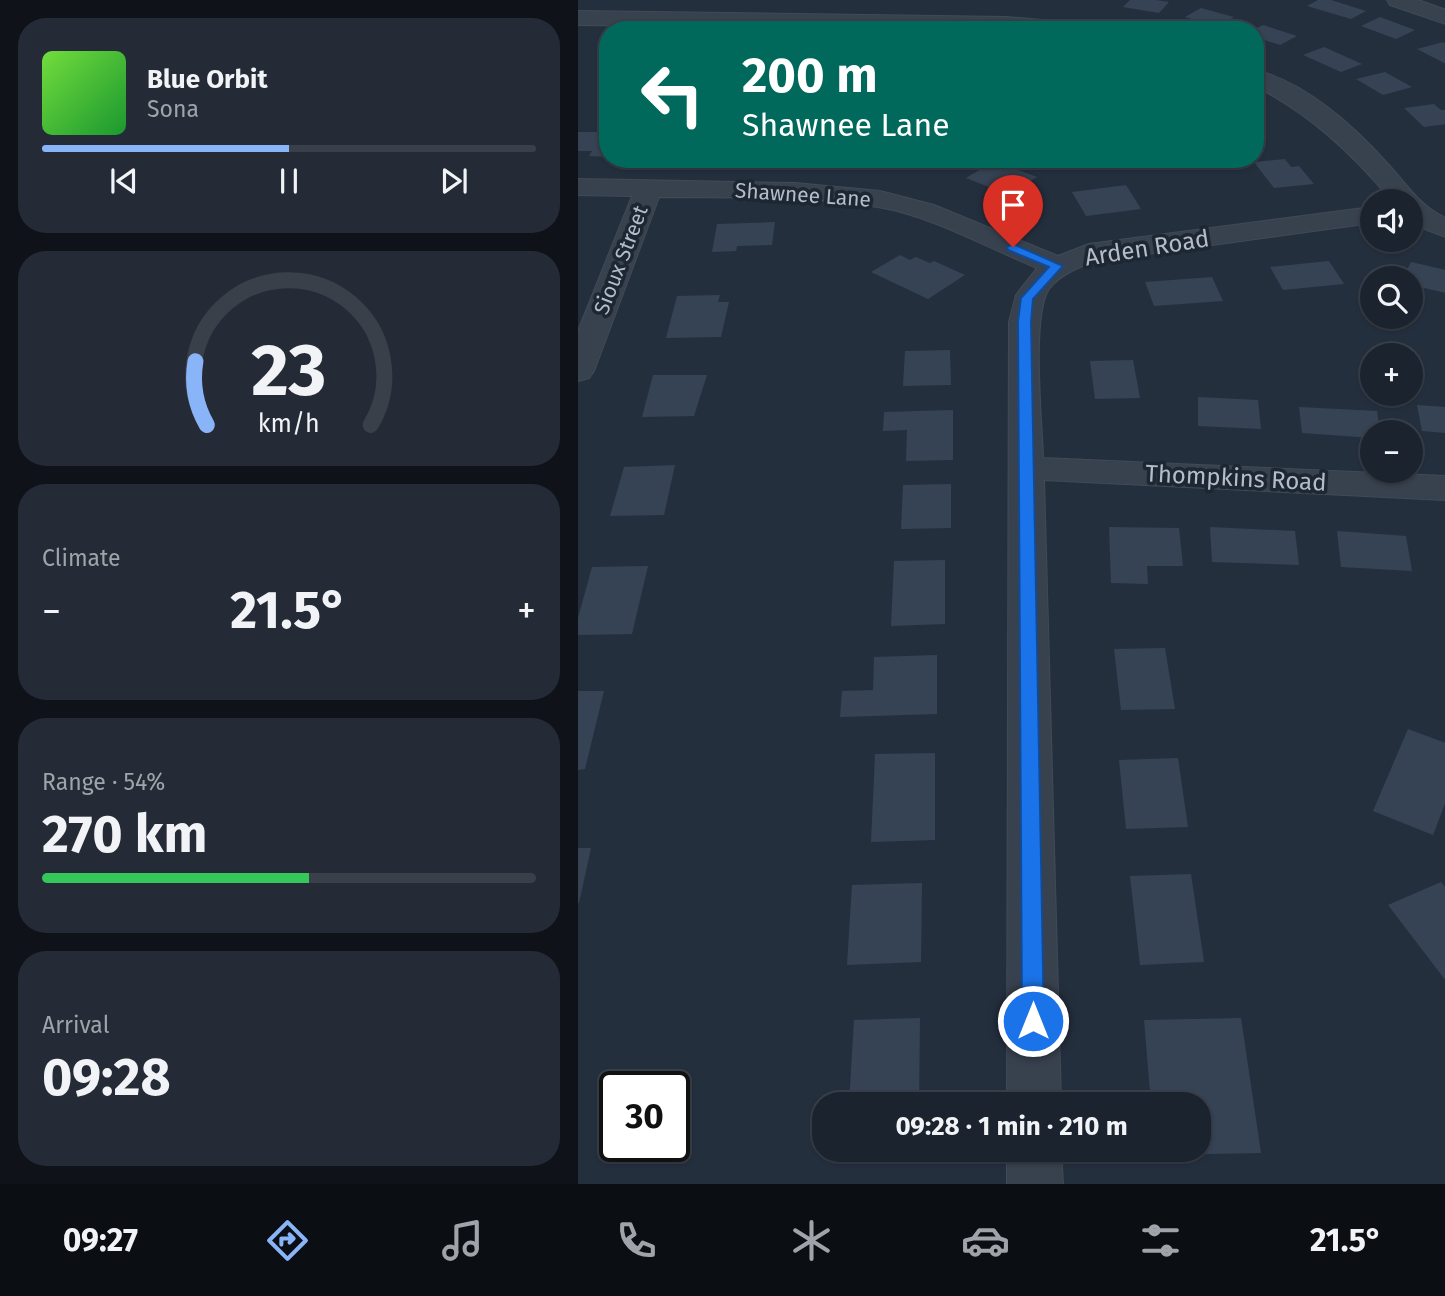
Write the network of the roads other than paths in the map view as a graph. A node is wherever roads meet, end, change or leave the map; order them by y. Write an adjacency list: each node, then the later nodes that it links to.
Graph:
1 (1398, 0): 4 (street)
2 (816, 10): 3 (street); 5 (street)
3 (578, 18)
4 (1445, 18)
5 (965, 21)
6 (1264, 82): 9 (street)
7 (578, 187): 8 (street, Shawnee Lane)
8 (649, 188): 13 (street, Shawnee Lane); 14 (street, Sioux Street)
9 (1395, 189)
10 (1360, 217): 13 (street, Arden Road)
11 (1423, 218): 12 (street)
12 (1445, 229)
13 (1057, 266): 15 (street, Arden Road)
14 (578, 371)
15 (1027, 468): 16 (street, Thompkins Road); 17 (street, Arden Road)
16 (1445, 488)
17 (1034, 1092)
18 (1035, 1162): 19 (street)
19 (1035, 1184)

